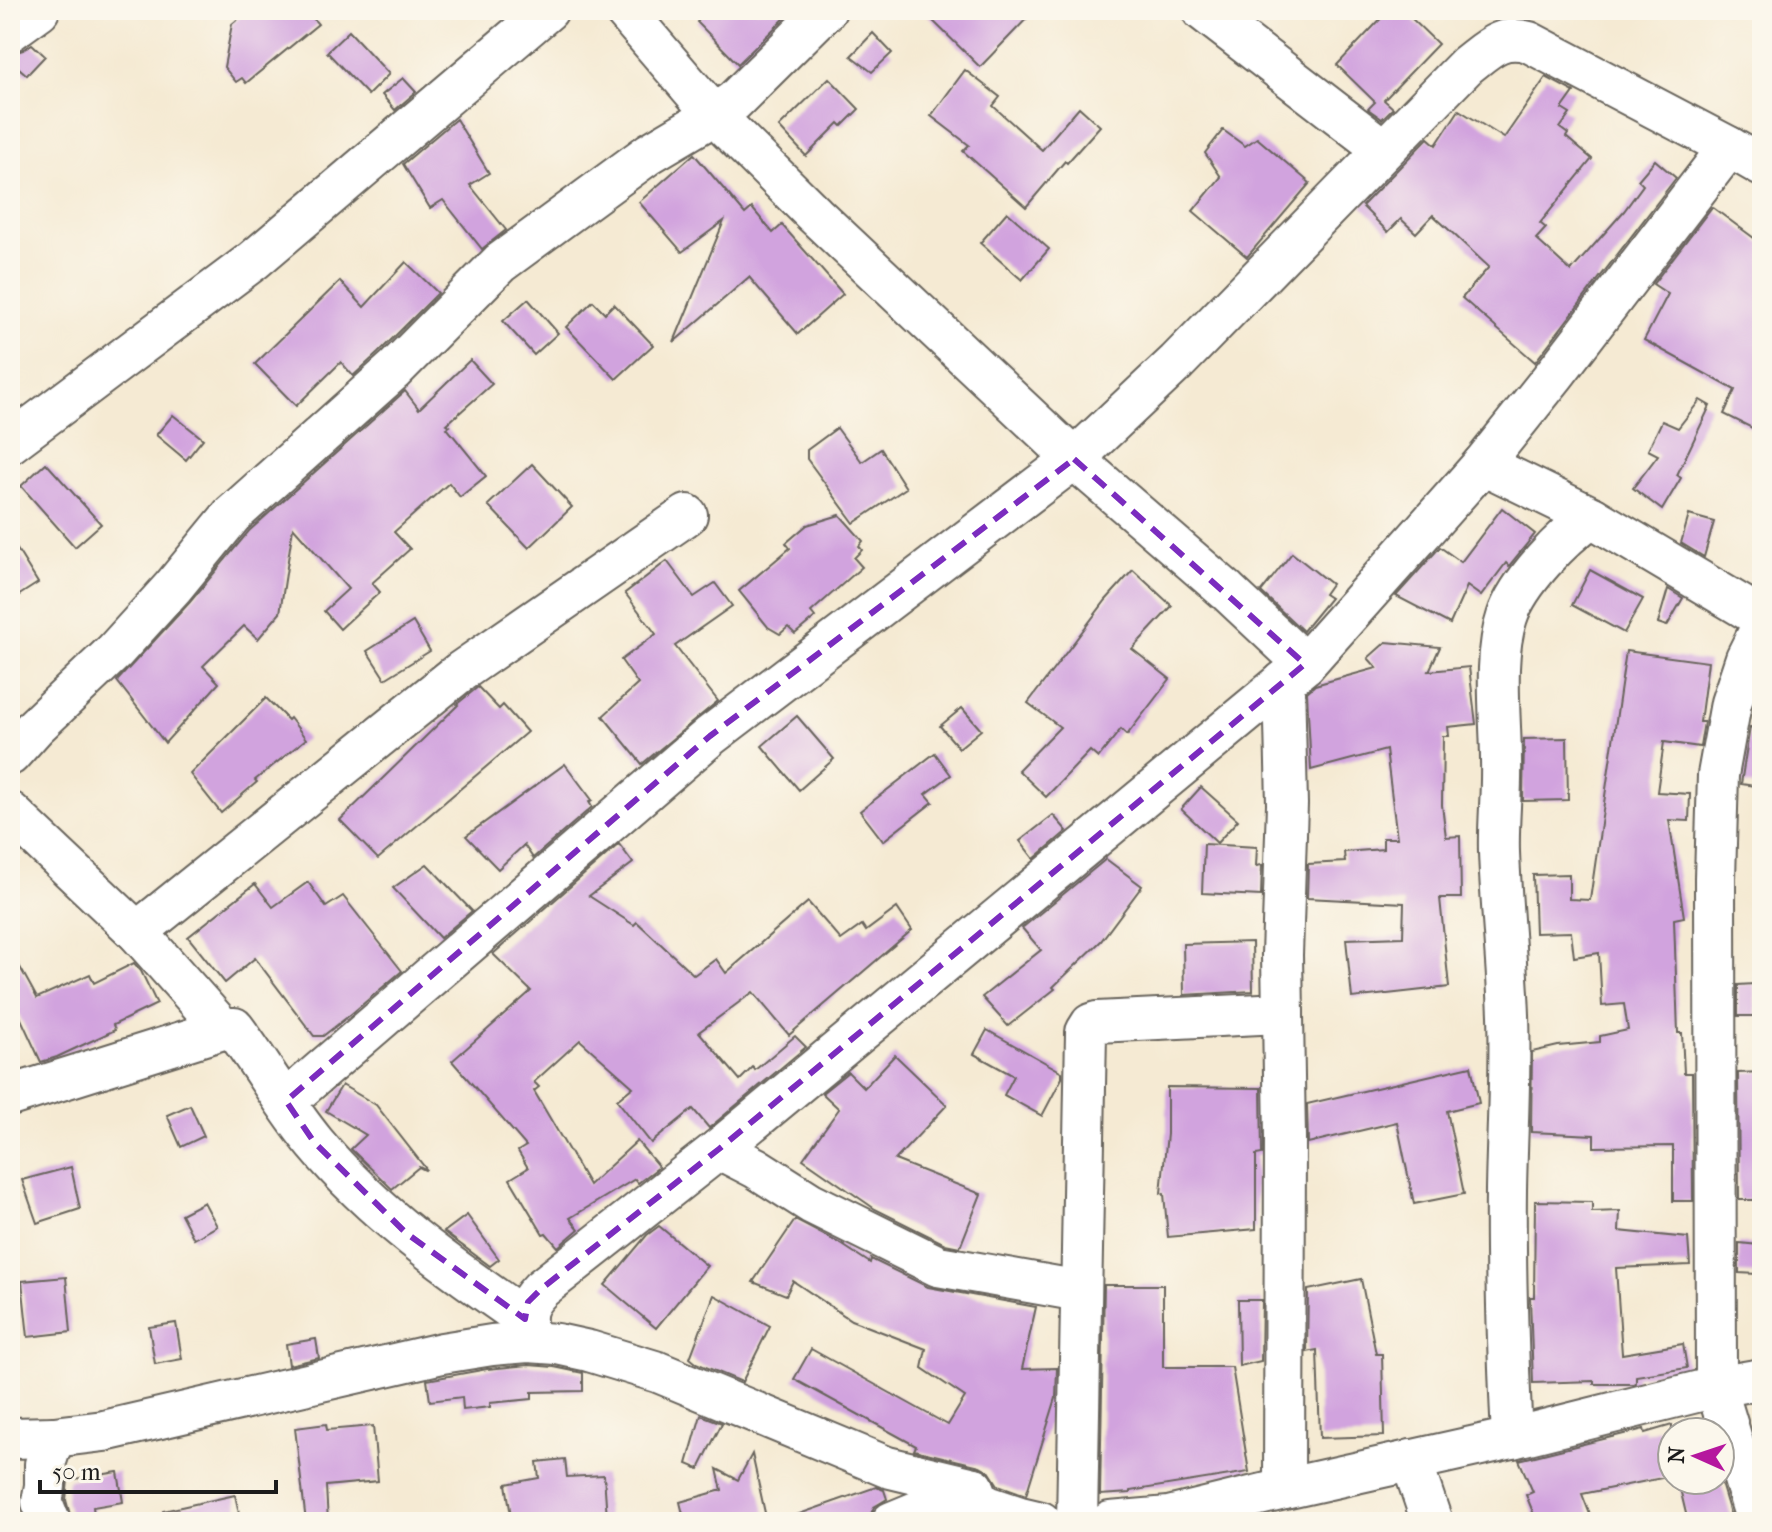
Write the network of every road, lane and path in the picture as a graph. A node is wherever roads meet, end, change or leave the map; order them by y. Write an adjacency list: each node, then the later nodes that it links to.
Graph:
1 (39, 10): 6 (street)
2 (548, 10): 10 (street)
3 (624, 10): 7 (street)
4 (826, 10): 7 (street)
5 (1202, 10): 8 (street)
6 (10, 31)
7 (714, 115): 11 (street); 18 (street)
8 (1383, 149): 9 (street); 11 (street)
9 (1746, 156): 12 (street)
10 (10, 443)
11 (1074, 459): 17 (street); 24 (street)
12 (1483, 464): 14 (street); 17 (street)
13 (687, 515): 20 (street)
14 (1592, 517): 15 (street); 32 (street)
15 (1762, 618)
16 (1762, 626): 29 (street)
17 (1294, 673): 21 (street); 25 (street)
18 (10, 755)
19 (10, 812): 20 (street)
20 (137, 932): 22 (street)
21 (1283, 1013): 26 (street); 35 (street)
22 (223, 1029): 23 (street); 24 (street)
23 (10, 1096)
24 (286, 1101): 27 (street)
25 (719, 1149): 26 (street); 27 (street)
26 (1080, 1291): 40 (street)
27 (527, 1331): 30 (street); 34 (street)
28 (1762, 1379): 29 (street)
29 (1716, 1387): 32 (street); 43 (street)
30 (54, 1437): 31 (street); 37 (street)
31 (10, 1438)
32 (1512, 1438): 33 (street)
33 (1411, 1460): 35 (street); 42 (street)
34 (974, 1488): 38 (street); 39 (street)
35 (1284, 1489): 36 (street)
36 (1169, 1520): 41 (street)
37 (50, 1522)
38 (892, 1522)
39 (1041, 1522)
40 (1077, 1522)
41 (1110, 1522)
42 (1432, 1522)
43 (1757, 1522)

